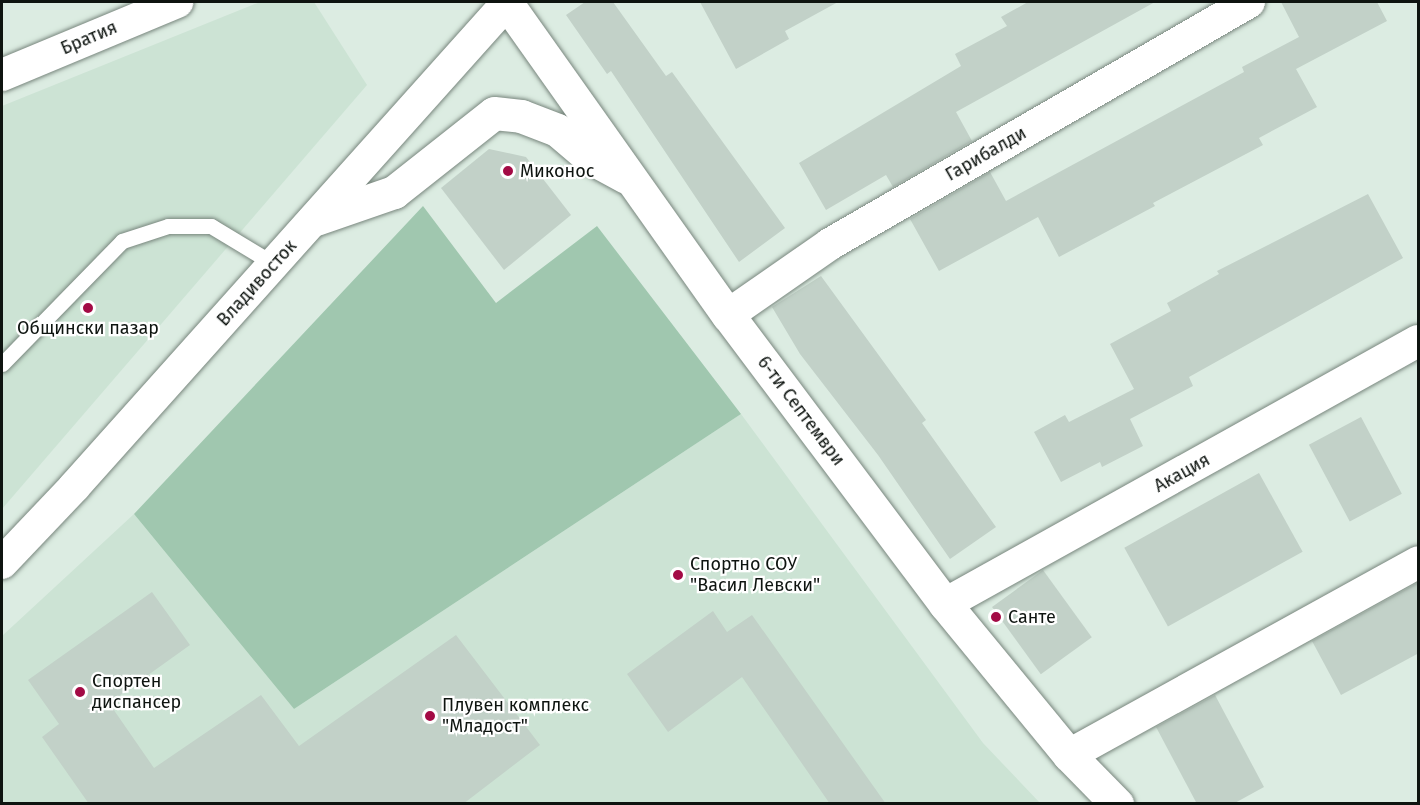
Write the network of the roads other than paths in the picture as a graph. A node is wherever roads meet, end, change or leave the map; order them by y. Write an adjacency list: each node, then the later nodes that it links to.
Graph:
1 (177, 2): 4 (street, Братия)
2 (508, 2): 5 (street, 6-ти Септември); 6 (street, Владивосток)
3 (1249, 2): 8 (street, Гарибалди)
4 (2, 75)
5 (633, 180): 6 (street); 8 (street, 6-ти Септември)
6 (313, 220): 7 (street, Владивосток)
7 (274, 264): 10 (lane); 12 (street, Владивосток)
8 (728, 315): 13 (street, 6-ти Септември)
9 (1419, 341): 13 (street, Акация)
10 (2, 364)
11 (1419, 562): 14 (street)
12 (2, 563)
13 (945, 604): 14 (street, 6-ти Септември)
14 (1069, 755): 15 (street, 6-ти Септември)
15 (1117, 804)

